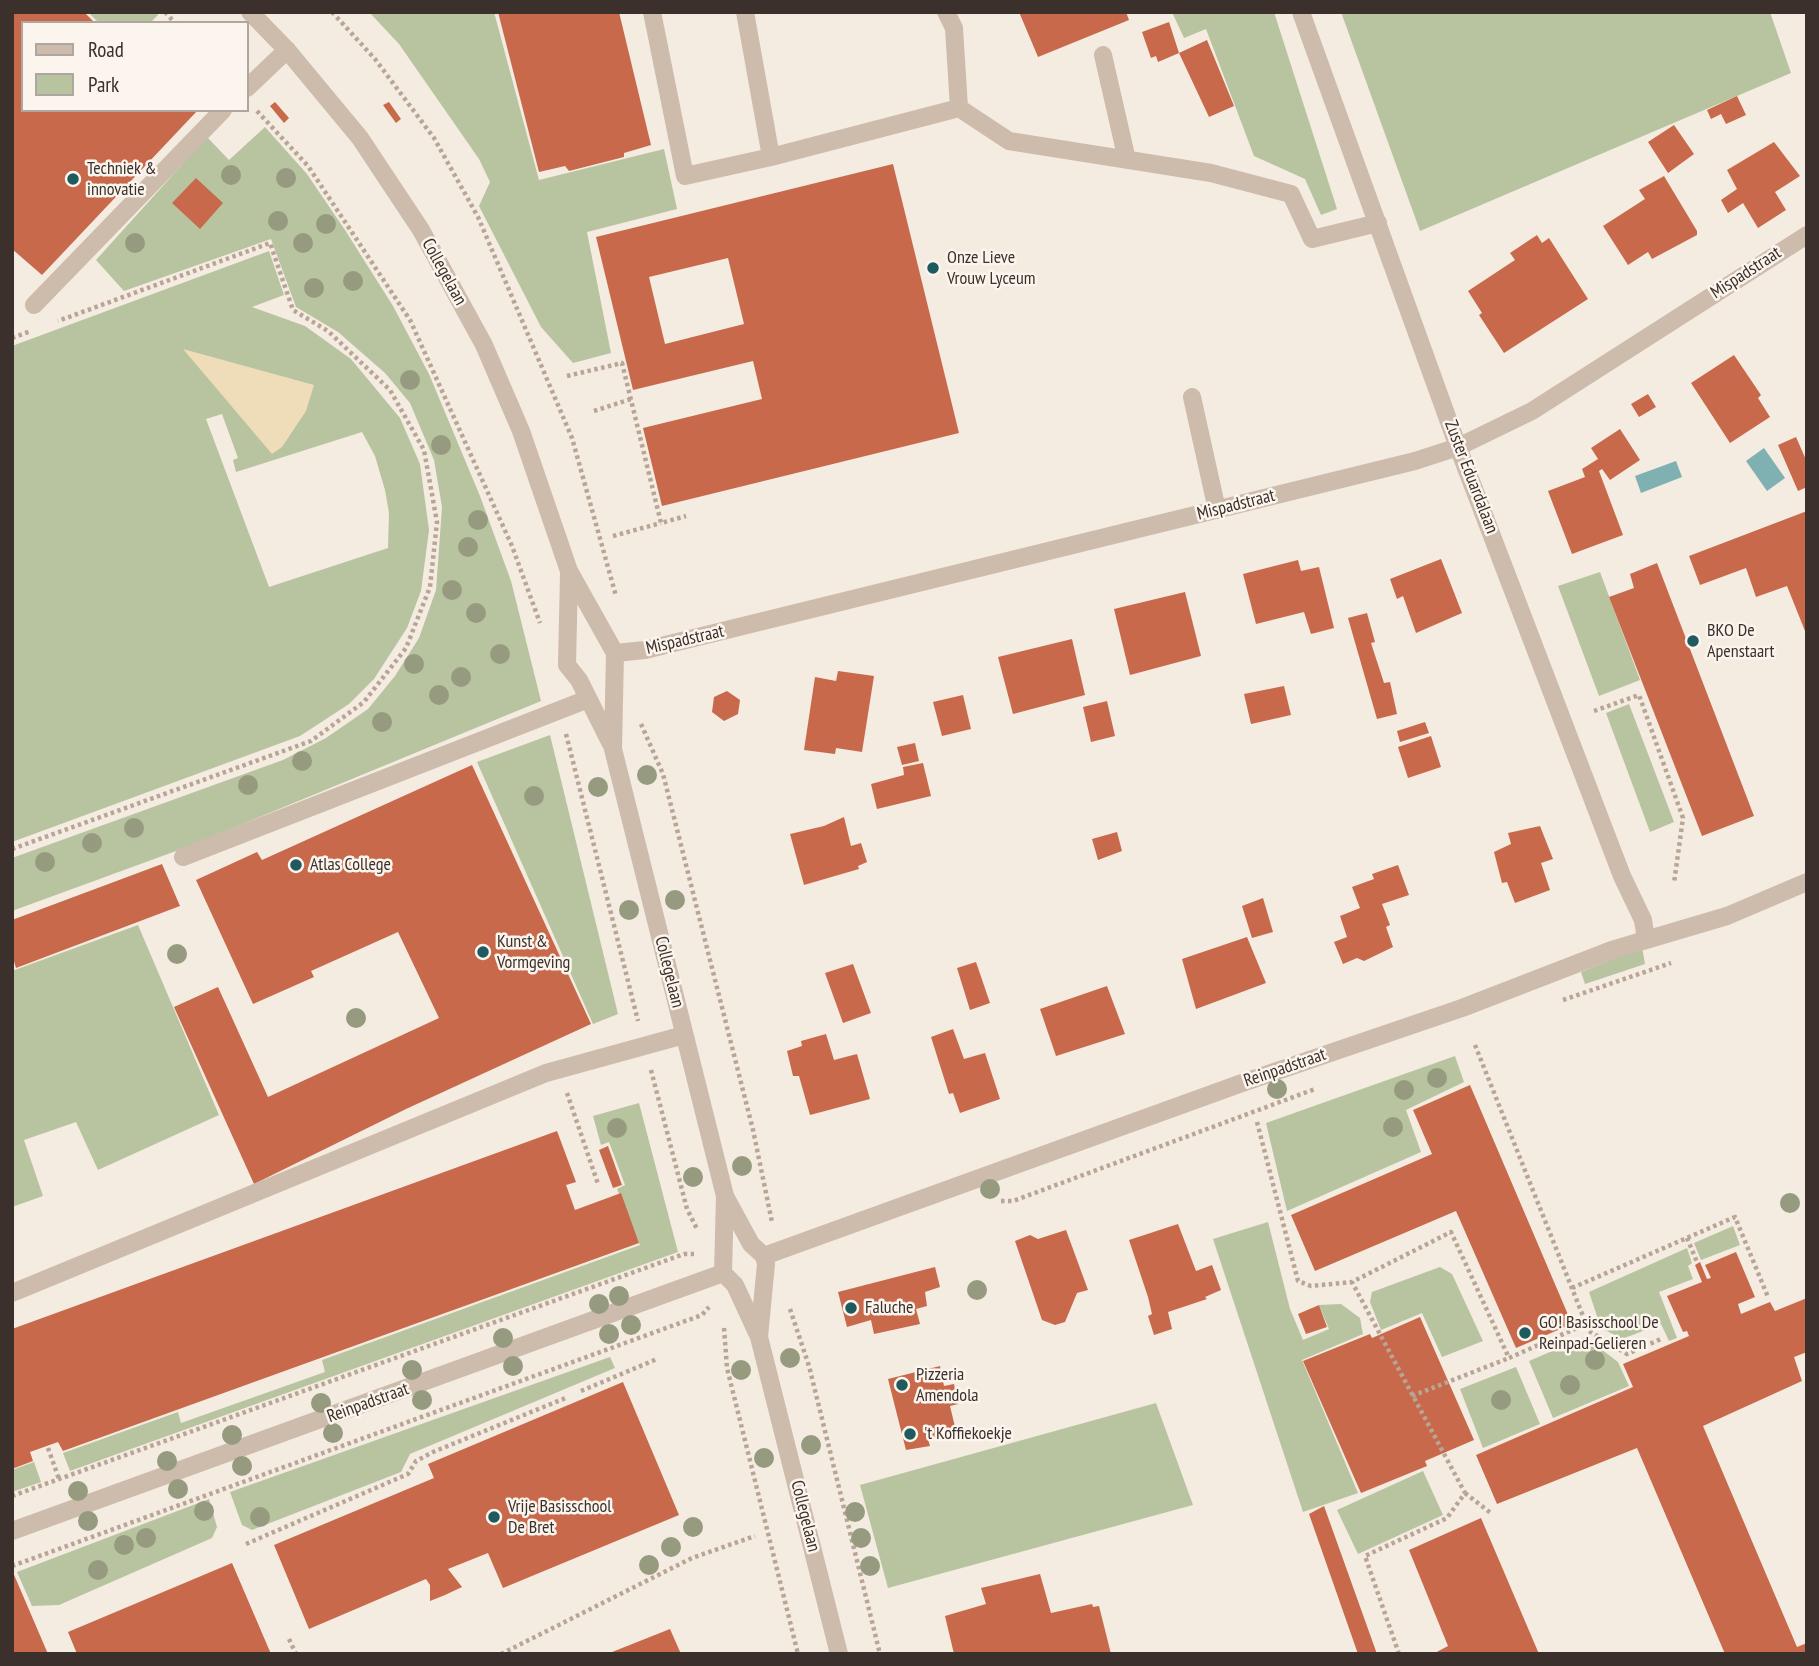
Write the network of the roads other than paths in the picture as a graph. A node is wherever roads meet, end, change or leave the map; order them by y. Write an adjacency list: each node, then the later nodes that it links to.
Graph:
1 (250, 12): 6 (street, Collegelaan)
2 (652, 12): 11 (street)
3 (745, 12): 11 (street)
4 (946, 12): 9 (street)
5 (1301, 12): 13 (street, Zuster Eduardalaan)
6 (287, 50): 8 (street); 19 (street, Collegelaan)
7 (1103, 55): 12 (street)
8 (248, 87)
9 (959, 108): 11 (street); 12 (street)
10 (221, 112): 15 (street)
11 (771, 156)
12 (1127, 160): 13 (street)
13 (1378, 223): 17 (street, Zuster Eduardalaan)
14 (1807, 235): 17 (street, Mispadstraat)
15 (34, 305)
16 (1192, 397): 18 (street)
17 (1458, 447): 18 (street, Mispadstraat); 28 (street, Zuster Eduardalaan)
18 (1217, 510): 22 (street, Mispadstraat)
19 (569, 571): 20 (street, Collegelaan); 21 (street, Collegelaan)
20 (603, 638): 21 (street); 22 (street, Collegelaan)
21 (570, 646): 23 (street, Collegelaan)
22 (613, 662): 23 (street); 25 (street, Collegelaan)
23 (579, 680): 24 (street, Collegelaan)
24 (588, 699): 25 (street, Collegelaan); 26 (street)
25 (613, 748): 29 (street, Collegelaan)
26 (183, 857)
27 (1807, 883): 28 (street, Reinpadstraat)
28 (1646, 939): 31 (street, Reinpadstraat)
29 (684, 1035): 30 (street, Collegelaan); 33 (street)
30 (725, 1196): 31 (street, Collegelaan); 32 (street, Collegelaan)
31 (770, 1253): 32 (street); 32 (street); 34 (street, Collegelaan)
32 (727, 1271): 34 (street, Collegelaan); 35 (street, Reinpadstraat)
33 (12, 1293)
34 (759, 1337): 36 (street, Collegelaan)
35 (12, 1531)
36 (839, 1654)

